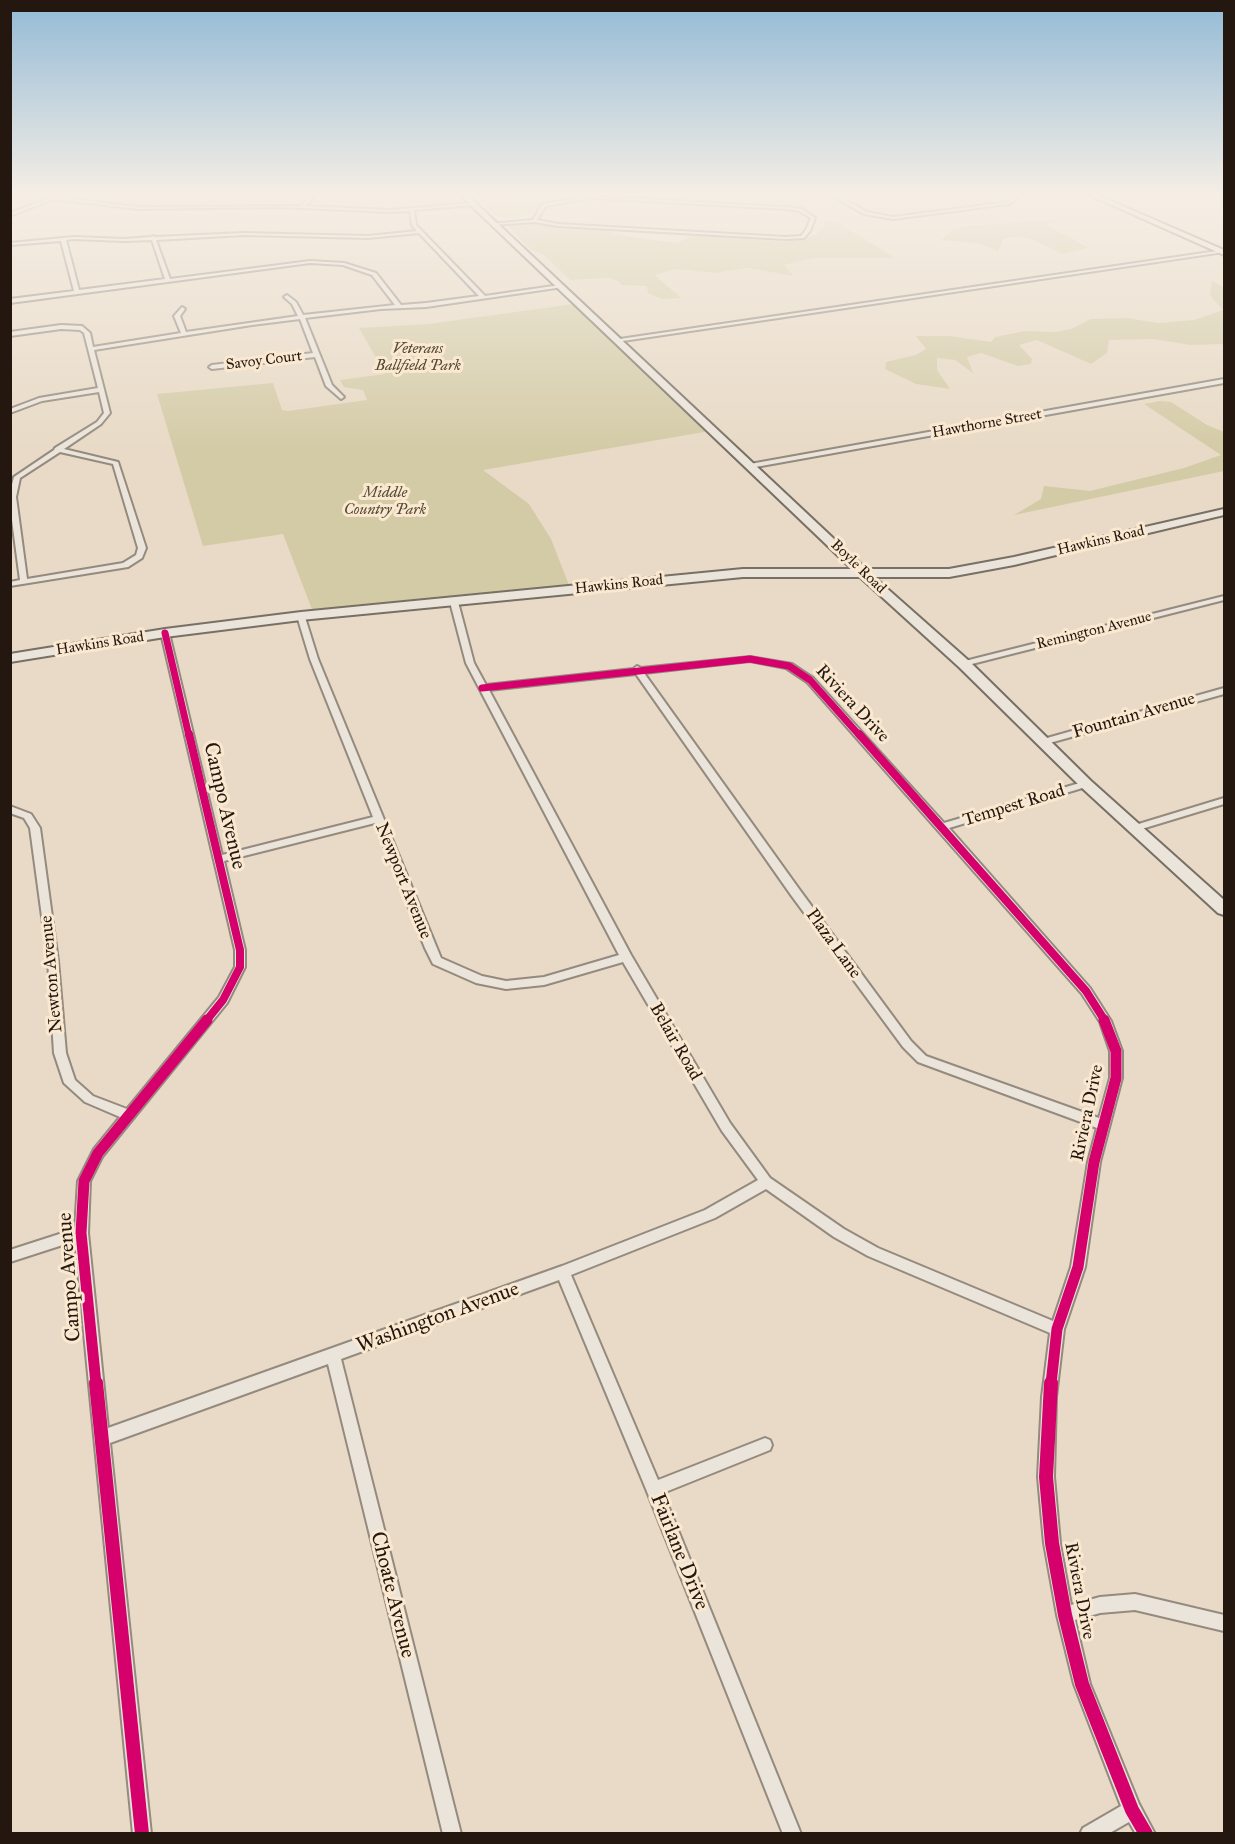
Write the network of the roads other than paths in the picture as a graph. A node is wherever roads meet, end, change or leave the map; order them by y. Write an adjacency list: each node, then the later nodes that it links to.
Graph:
1 (73, 280): 8 (street)
2 (168, 280): 8 (street)
3 (379, 280): 12 (street)
4 (467, 280): 10 (street)
5 (553, 280): 7 (street, Boyle Road)
6 (1029, 280): 17 (street)
7 (560, 287): 10 (street); 17 (street, Boyle Road)
8 (76, 293): 11 (street)
9 (287, 297): 14 (street)
10 (483, 297): 12 (street)
11 (10, 301)
12 (399, 306): 14 (street)
13 (182, 309): 15 (street)
14 (302, 318): 15 (street); 19 (street)
15 (183, 332): 18 (street)
16 (10, 334): 18 (street)
17 (616, 340): 28 (street, Boyle Road)
18 (91, 349): 22 (street)
19 (315, 355): 20 (street, Savoy Court); 23 (street)
20 (212, 367)
21 (1224, 381): 28 (street, Hawthorne Street)
22 (99, 390): 25 (street); 27 (street)
23 (341, 397)
24 (10, 403): 25 (street)
25 (21, 405): 26 (street)
26 (10, 411)
27 (57, 449): 34 (street); 34 (street)
28 (750, 466): 30 (street, Boyle Road)
29 (1224, 512): 33 (street, Hawkins Road)
30 (846, 556): 31 (street); 32 (street, Boyle Road); 33 (street)
31 (816, 572): 32 (street, Hawkins Road); 38 (street, Hawkins Road)
32 (862, 572): 33 (street, Hawkins Road); 36 (street, Boyle Road)
33 (916, 574): 36 (street)
34 (24, 582): 35 (street)
35 (10, 584)
36 (889, 596): 42 (street, Boyle Road)
37 (1224, 598): 42 (street, Remington Avenue)
38 (454, 602): 39 (street, Hawkins Road); 44 (street, Belair Road)
39 (301, 616): 40 (street, Hawkins Road); 50 (street, Newport Avenue)
40 (165, 633): 41 (street, Hawkins Road); 53 (street, Campo Avenue)
41 (10, 658)
42 (964, 664): 46 (street, Boyle Road)
43 (637, 669): 44 (street, Riviera Drive); 51 (street, Riviera Drive); 57 (street, Plaza Lane)
44 (483, 688): 55 (street, Belair Road)
45 (1224, 691): 46 (street, Fountain Avenue)
46 (1042, 742): 47 (street, Boyle Road)
47 (1086, 784): 51 (street, Tempest Road); 52 (street, Boyle Road)
48 (1224, 801): 52 (street)
49 (10, 808): 56 (street, Newton Avenue)
50 (379, 819): 53 (street); 55 (street, Newport Avenue)
51 (942, 827): 57 (street, Riviera Drive)
52 (1135, 828): 54 (street, Boyle Road)
53 (218, 859): 56 (street, Campo Avenue)
54 (1224, 909)
55 (626, 957): 58 (street, Belair Road)
56 (129, 1115): 59 (street, Campo Avenue)
57 (1103, 1125): 62 (street, Riviera Drive)
58 (766, 1182): 61 (street, Washington Avenue); 62 (street, Belair Road)
59 (81, 1233): 60 (street); 64 (street, Campo Avenue)
60 (10, 1256)
61 (563, 1272): 63 (street, Washington Avenue); 66 (street, Fairlane Drive)
62 (1057, 1329): 67 (street, Riviera Drive)
63 (333, 1357): 64 (street, Washington Avenue); 71 (street, Choate Avenue)
64 (102, 1438): 70 (street, Campo Avenue)
65 (765, 1445): 66 (street)
66 (654, 1489): 72 (street, Fairlane Drive)
67 (1065, 1615): 68 (street); 69 (street, Riviera Drive)
68 (1224, 1623)
69 (1132, 1810): 73 (street); 74 (street, Riviera Drive)
70 (142, 1833)
71 (452, 1833)
72 (792, 1833)
73 (1089, 1833)
74 (1146, 1833)

